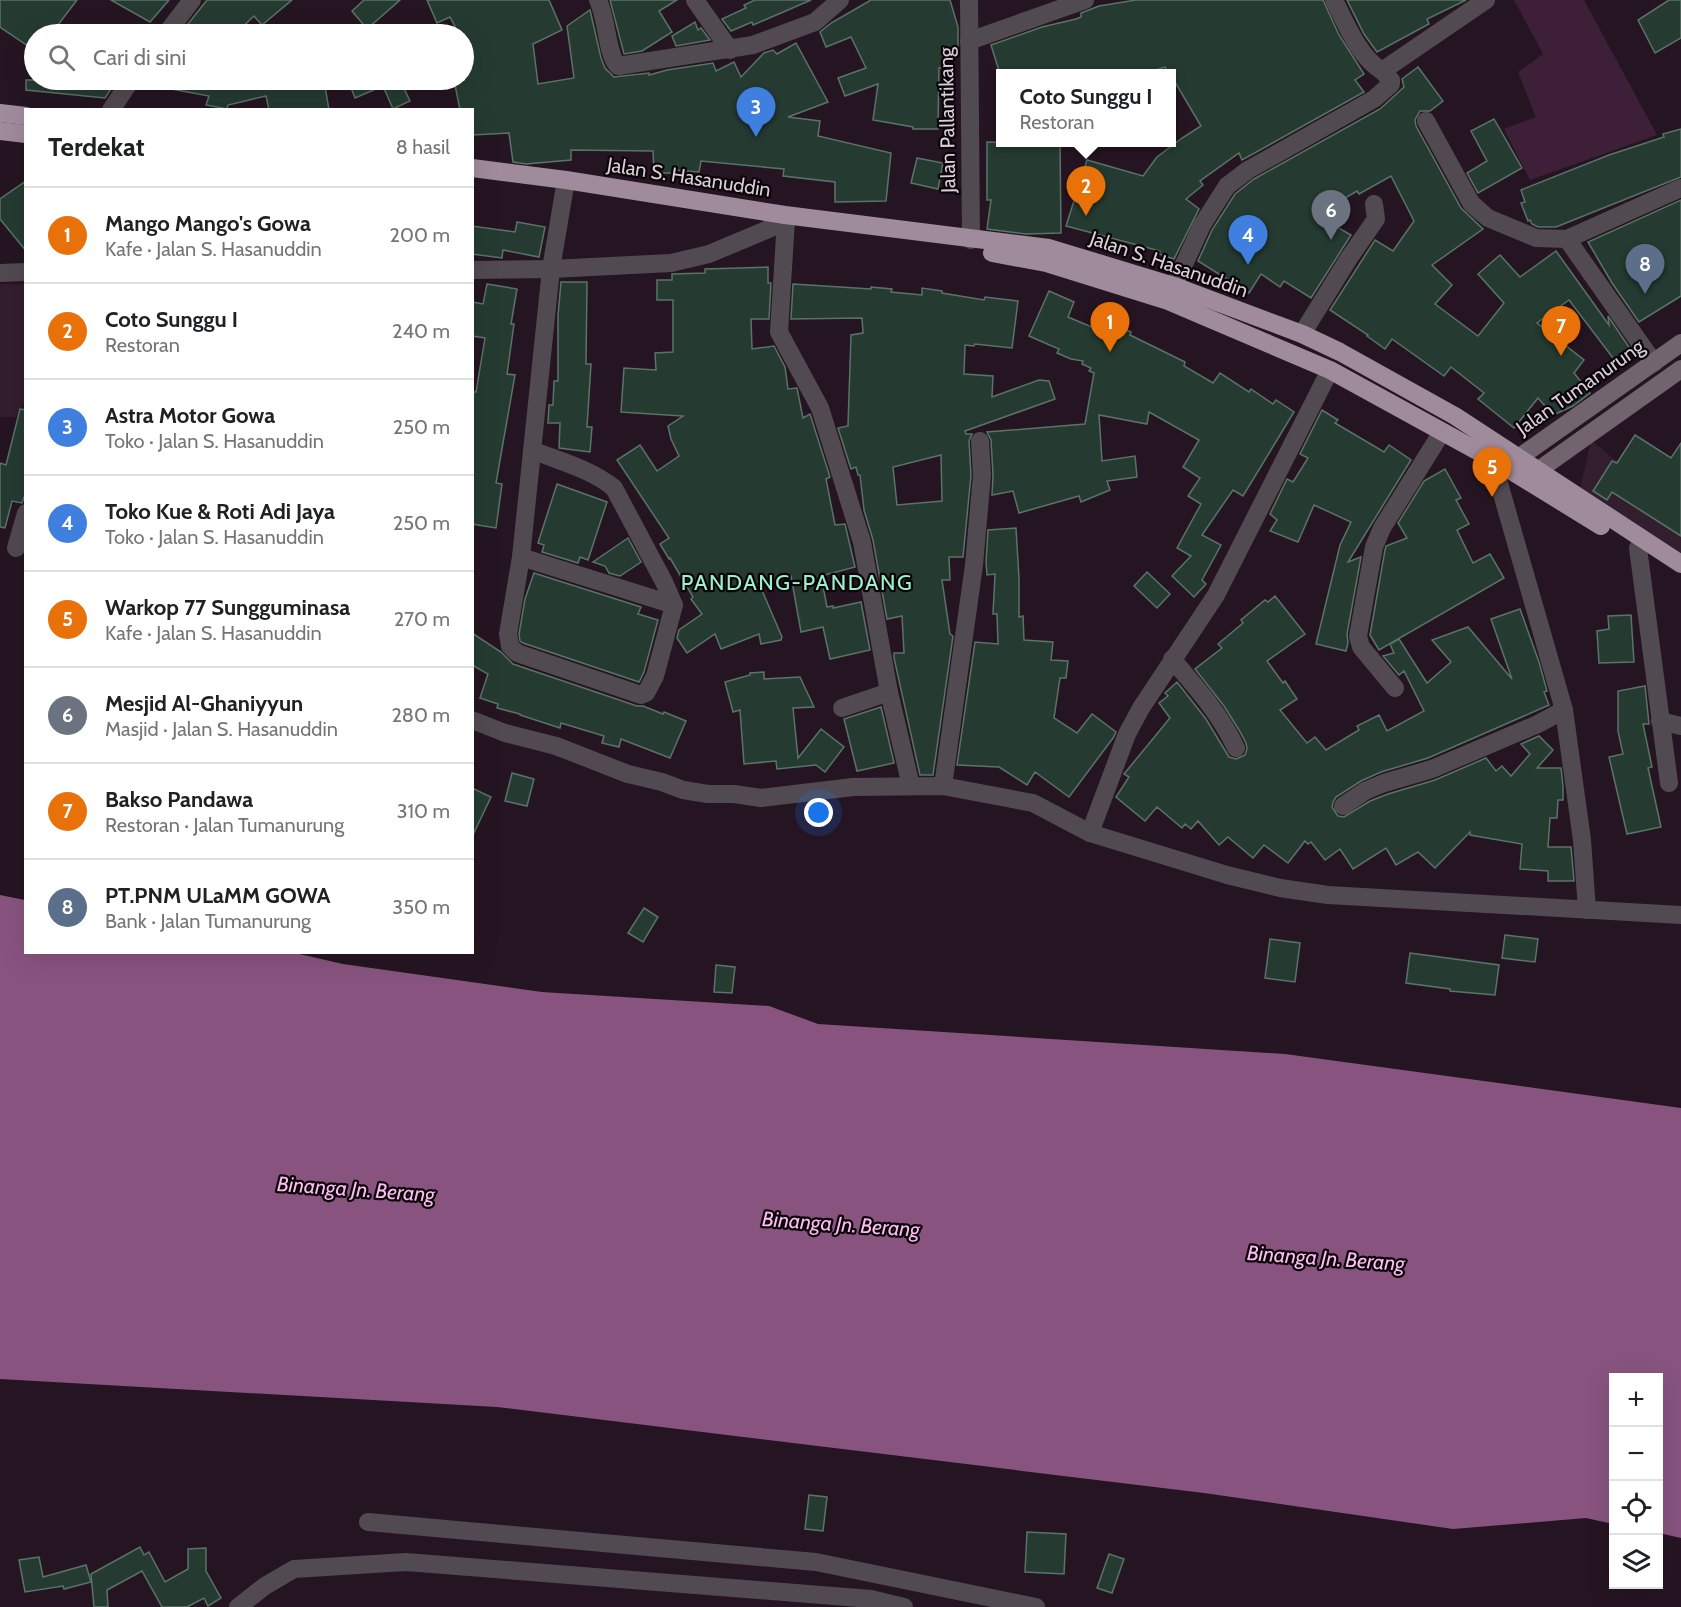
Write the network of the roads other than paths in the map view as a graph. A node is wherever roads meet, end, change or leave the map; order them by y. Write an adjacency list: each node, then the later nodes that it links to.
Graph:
1 (192, 0): 9 (street)
2 (598, 0): 11 (street)
3 (695, 0): 11 (street)
4 (840, 0): 11 (street)
5 (969, 0): 10 (street, Jalan Pallantikang)
6 (1085, 0): 10 (street)
7 (1334, 0): 12 (street)
8 (1486, 0): 12 (street)
9 (174, 24)
10 (969, 41): 28 (street, Jalan Pallantikang)
11 (730, 50)
12 (1382, 71): 33 (street)
13 (124, 90): 14 (street)
14 (112, 108)
15 (0, 113): 16 (highway)
16 (24, 116)
17 (1426, 121): 27 (street)
18 (0, 130): 19 (highway)
19 (24, 134)
20 (474, 168): 22 (highway, Jalan S. Hasanuddin)
21 (474, 181): 22 (highway, Jalan S. Hasanuddin)
22 (565, 185): 25 (highway, Jalan S. Hasanuddin); 29 (street)
23 (1681, 188): 27 (street)
24 (1374, 204): 34 (street)
25 (785, 219): 26 (highway, Jalan S. Hasanuddin); 29 (street); 53 (street)
26 (883, 232): 28 (highway, Jalan S. Hasanuddin); 38 (highway, Jalan S. Hasanuddin)
27 (1567, 239): 36 (street)
28 (971, 240): 33 (highway, Jalan S. Hasanuddin)
29 (551, 269): 30 (street); 41 (street)
30 (474, 270)
31 (24, 272): 32 (street)
32 (0, 273)
33 (1174, 286): 34 (highway, Jalan S. Hasanuddin)
34 (1302, 334): 42 (highway, Jalan S. Hasanuddin)
35 (1681, 343): 36 (street, Jalan Tumanurung)
36 (1654, 363): 42 (street, Jalan Tumanurung)
37 (1681, 369): 43 (street)
38 (1330, 370): 39 (highway, Jalan S. Hasanuddin); 51 (street)
39 (1442, 432): 42 (highway, Jalan S. Hasanuddin); 52 (street)
40 (980, 441): 62 (street)
41 (532, 450): 47 (street); 50 (street)
42 (1505, 461): 43 (highway, Jalan S. Hasanuddin); 55 (street)
43 (1532, 476): 46 (highway, Jalan S. Hasanuddin); 48 (highway, Jalan S. Hasanuddin)
44 (24, 519): 45 (street)
45 (14, 547)
46 (1638, 548): 49 (highway, Jalan S. Hasanuddin); 57 (street)
47 (521, 557): 50 (street); 50 (street)
48 (1681, 564)
49 (1681, 576)
50 (674, 605)
51 (1172, 659): 59 (street); 64 (street)
52 (1395, 688)
53 (889, 692): 54 (street); 61 (street)
54 (842, 708)
55 (1564, 710): 63 (street); 65 (street)
56 (474, 721): 61 (street)
57 (1660, 721): 58 (street); 60 (street)
58 (1681, 726)
59 (1236, 748)
60 (1669, 783)
61 (911, 786): 62 (street)
62 (943, 786): 64 (street)
63 (1343, 806)
64 (1090, 833): 65 (street)
65 (1587, 910): 66 (street)
66 (1681, 915)
67 (368, 1522): 68 (street)
68 (994, 1602): 71 (street)
69 (238, 1607): 70 (street)
70 (904, 1607)
71 (1036, 1607)

